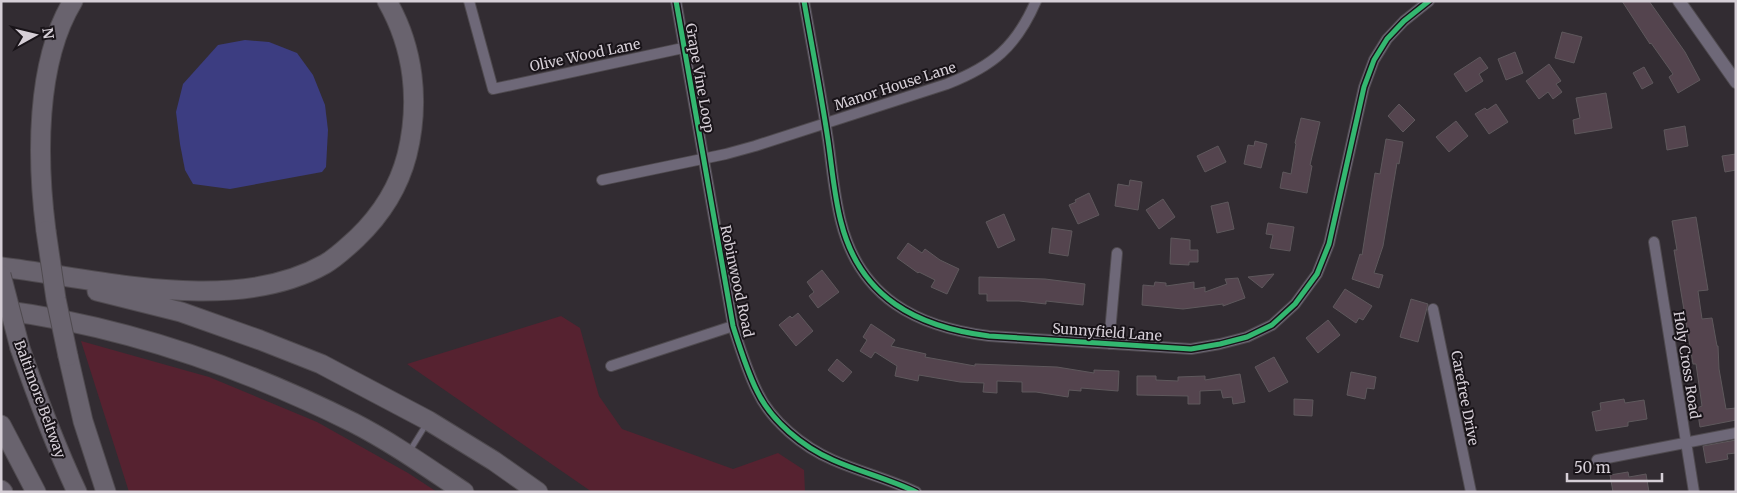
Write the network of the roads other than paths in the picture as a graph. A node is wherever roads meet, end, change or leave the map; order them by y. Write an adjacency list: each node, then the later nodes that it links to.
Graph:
1 (73, 1): 31 (highway, bridge)
2 (387, 1): 16 (highway)
3 (469, 1): 9 (street, Olive Wood Lane)
4 (676, 1): 9 (street, Grape Vine Loop)
5 (804, 1): 11 (street, Sunnyfield Lane)
6 (1036, 1): 11 (street, Manor House Lane)
7 (1430, 1): 21 (street, Sunnyfield Lane)
8 (1680, 1): 10 (street)
9 (683, 48): 12 (street, Grape Vine Loop)
10 (1736, 82)
11 (825, 123): 12 (street, Manor House Lane); 21 (street, Sunnyfield Lane)
12 (702, 159): 13 (street, Manor House Lane); 20 (street, Robinwood Road)
13 (602, 180)
14 (1654, 242): 26 (street, Holy Cross Road)
15 (1117, 253): 21 (street)
16 (1, 267)
17 (1, 274): 23 (highway); 30 (highway, Baltimore Beltway, bridge)
18 (1434, 309): 35 (street, Carefree Drive)
19 (1, 310): 27 (highway)
20 (733, 326): 22 (street); 34 (street, Robinwood Road)
21 (1109, 344)
22 (611, 366)
23 (429, 421): 27 (lane); 33 (highway)
24 (1, 425): 29 (highway)
25 (1736, 433): 26 (street)
26 (1686, 443): 28 (street); 36 (street, Holy Cross Road)
27 (408, 455): 32 (highway)
28 (1597, 460)
29 (36, 492)
30 (77, 492)
31 (106, 492)
32 (464, 492)
33 (538, 492)
34 (916, 492)
35 (1470, 492)
36 (1694, 492)

